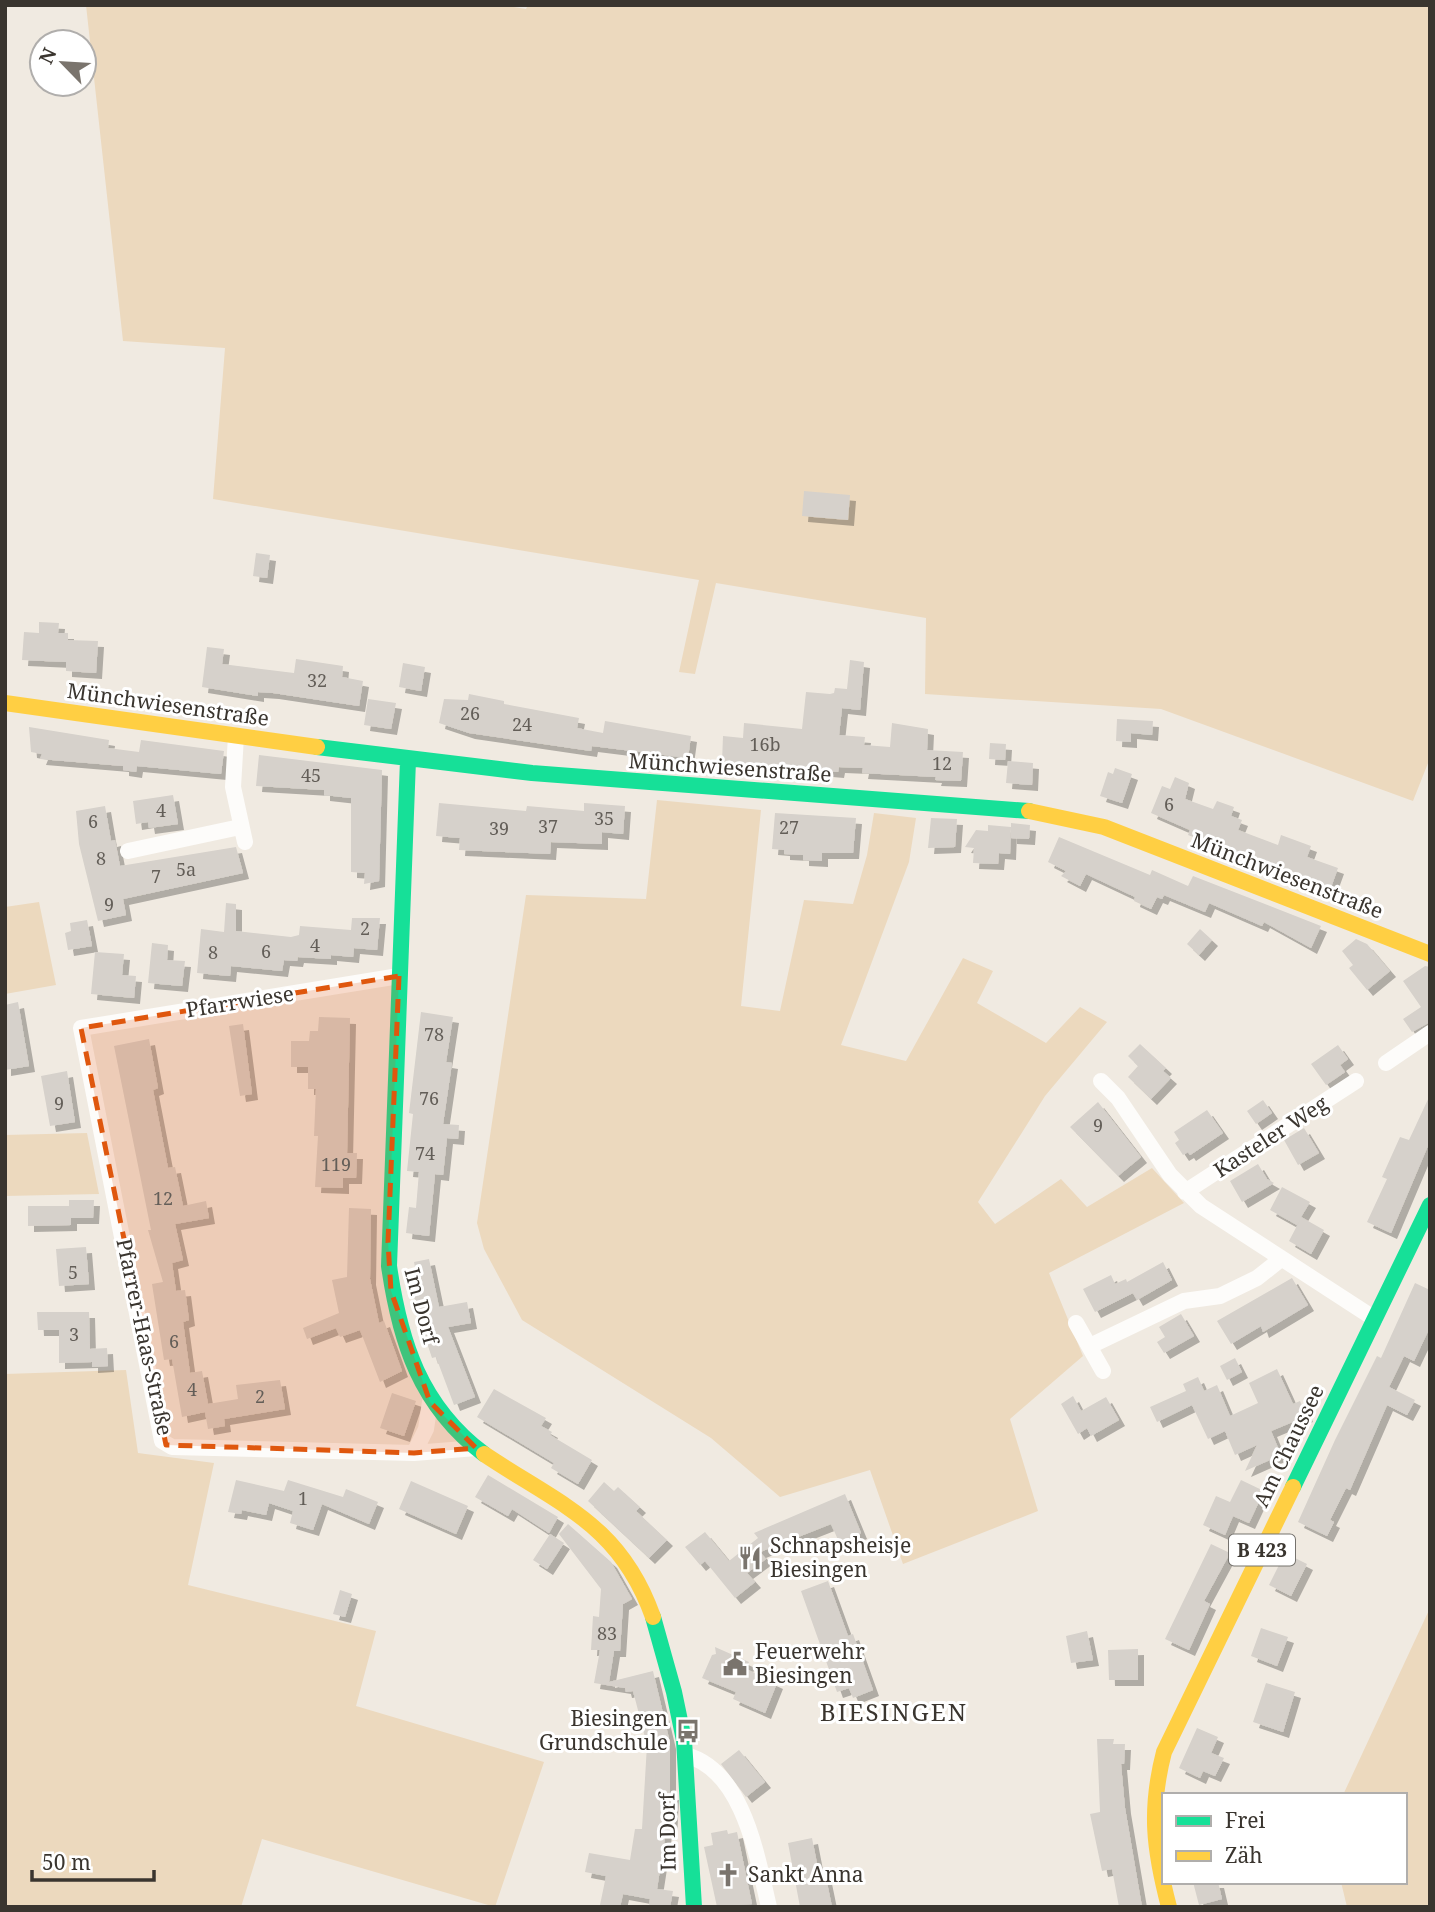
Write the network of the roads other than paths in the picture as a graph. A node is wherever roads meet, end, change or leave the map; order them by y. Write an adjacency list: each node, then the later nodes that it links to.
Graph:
1 (5, 704): 2 (street, Münchwiesenstraße)
2 (236, 736): 3 (street, Münchwiesenstraße); 4 (street)
3 (408, 760): 5 (street, Münchwiesenstraße); 6 (street, Im Dorf)
4 (128, 851)
5 (1430, 954)
6 (399, 976): 7 (street, Pfarrwiese); 19 (street, Im Dorf)
7 (81, 1028): 21 (street, Pfarrer-Haas-Straße)
8 (1430, 1033): 9 (street)
9 (1386, 1063)
10 (1101, 1081): 12 (street)
11 (1356, 1081): 12 (street, Kasteler Weg)
12 (1185, 1192): 14 (street)
13 (1430, 1205): 15 (street, Am Chaussee / B 423)
14 (1281, 1259): 15 (street); 17 (street)
15 (1375, 1318): 23 (street, Am Chaussee / B 423)
16 (1076, 1323): 17 (street)
17 (1090, 1346): 18 (street)
18 (1102, 1371)
19 (430, 1402): 20 (street, Im Dorf); 21 (street)
20 (476, 1448): 21 (street, Pfarrer-Haas-Straße); 22 (street, Im Dorf)
21 (414, 1453)
22 (686, 1755): 25 (street, Im Dorf); 26 (street)
23 (1162, 1871)
24 (1164, 1884): 27 (street, Am Chaussee / B 423)
25 (694, 1907)
26 (769, 1907)
27 (1169, 1907)

